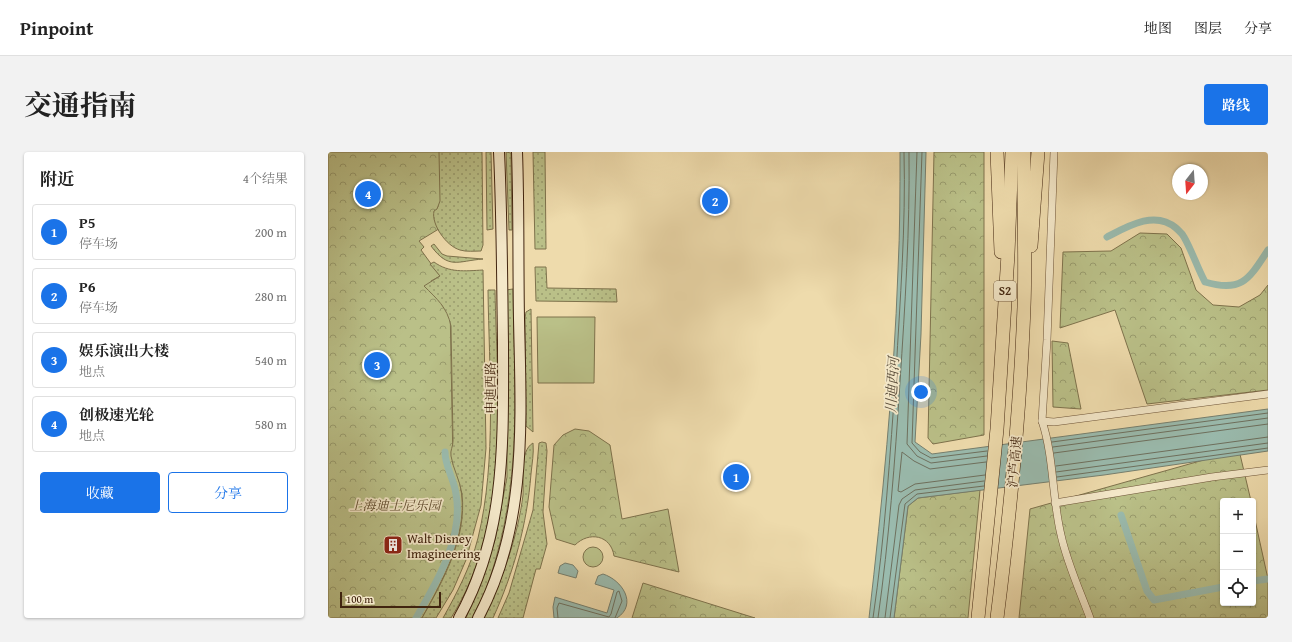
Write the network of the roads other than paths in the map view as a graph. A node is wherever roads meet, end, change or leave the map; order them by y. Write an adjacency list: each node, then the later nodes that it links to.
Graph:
1 (499, 152): 14 (street, 申迪西路)
2 (517, 152): 15 (street)
3 (997, 152): 9 (highway, 沪芦高速 / S2)
4 (1012, 152): 9 (highway, 沪芦高速 / S2)
5 (1024, 152): 8 (highway, 沪芦高速 / S2)
6 (1038, 152): 8 (highway, 沪芦高速 / S2)
7 (1054, 152): 11 (street)
8 (1024, 305): 17 (highway, 沪芦高速 / S2)
9 (1004, 307): 16 (highway, 沪芦高速 / S2)
10 (1268, 394): 11 (street)
11 (1042, 421): 13 (street)
12 (1268, 470): 13 (street)
13 (1055, 504): 18 (street)
14 (459, 618)
15 (478, 618)
16 (978, 618)
17 (997, 618)
18 (1090, 618)

